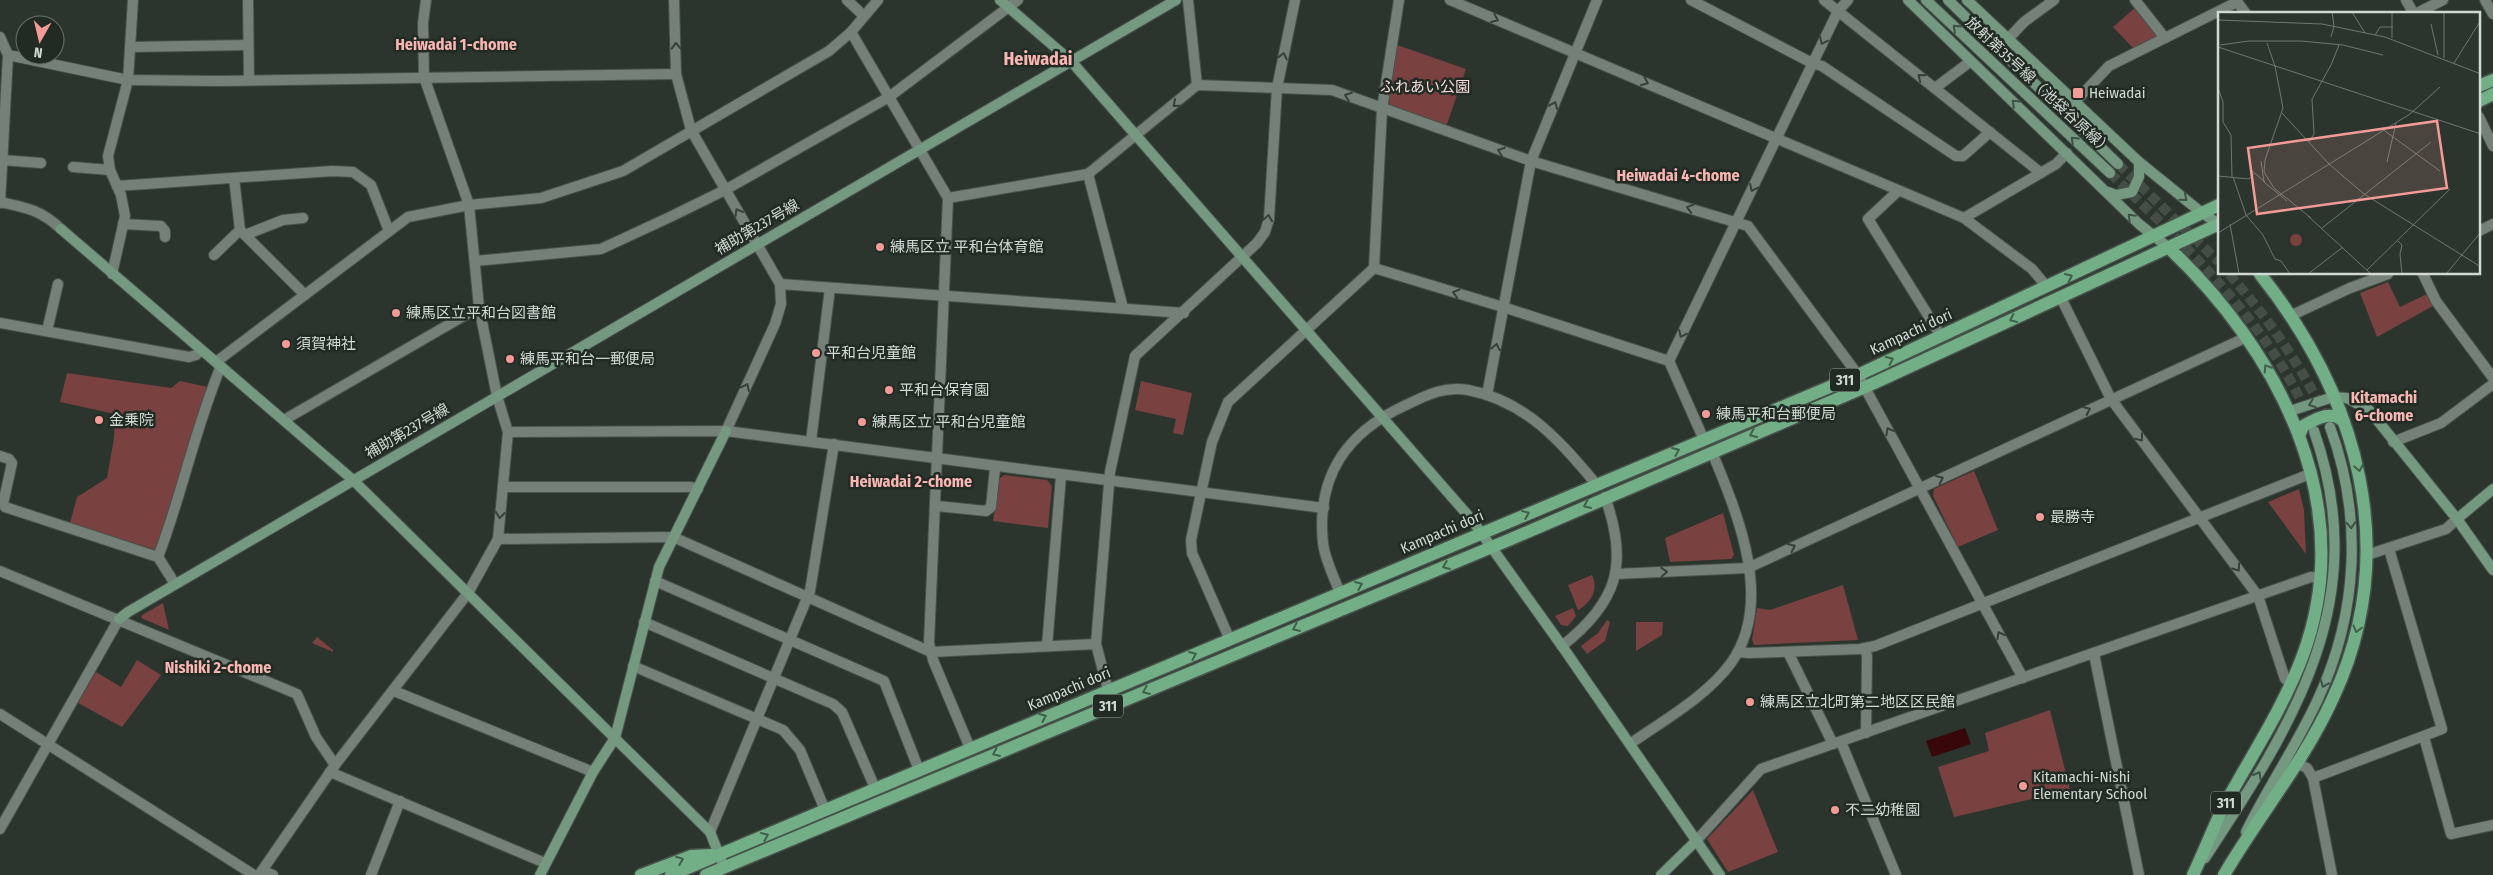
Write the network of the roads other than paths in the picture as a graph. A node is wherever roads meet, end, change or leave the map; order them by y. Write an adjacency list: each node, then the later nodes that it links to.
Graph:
1 (133, 0): 40 (street)
2 (248, 0): 39 (street)
3 (426, 0): 47 (street)
4 (674, 0): 46 (street, one-way to 4)
5 (847, 0): 34 (street)
6 (878, 0): 34 (street)
7 (1000, 0): 28 (street)
8 (1018, 0): 28 (street)
9 (1176, 0): 43 (street, 補助第237号線)
10 (1188, 0): 51 (street)
11 (1295, 0): 53 (street, one-way to 11)
12 (1399, 0): 60 (street)
13 (1450, 0): 42 (street, one-way to 42)
14 (1597, 0): 42 (street)
15 (1691, 0): 45 (street)
16 (1824, 0): 29 (street)
17 (1848, 0): 29 (street)
18 (1908, 0): 44 (street)
19 (1926, 0): 78 (street, 放射第35号線（池袋谷原線）, one-way to 19)
20 (1948, 0): 74 (street, 放射第35号線（池袋谷原線）)
21 (1967, 0): 38 (street)
22 (2054, 0): 38 (street)
23 (2135, 0): 37 (street)
24 (2406, 0): 31 (street)
25 (2443, 0): 32 (street)
26 (2486, 0): 33 (street)
27 (2236, 1): 30 (street); 37 (street)
28 (1008, 8): 43 (street); 56 (street)
29 (1838, 11): 45 (street, one-way to 45); 54 (street, one-way to 29)
30 (2244, 12)
31 (2414, 12)
32 (2419, 12)
33 (2493, 14)
34 (864, 16): 35 (street)
35 (852, 32): 56 (street); 62 (street)
36 (0, 38): 41 (street)
37 (2165, 38): 58 (street)
38 (2008, 39): 58 (street)
39 (248, 45): 40 (street); 49 (street)
40 (130, 47): 48 (street)
41 (5, 52): 48 (street); 59 (street)
42 (1575, 53): 65 (street, one-way to 65); 71 (street, one-way to 42)
43 (1071, 61): 64 (street); 68 (street, 補助第237号線)
44 (1971, 61): 54 (street); 69 (street, one-way to 44)
45 (1812, 63): 63 (street); 65 (street)
46 (676, 74): 47 (street); 62 (street)
47 (424, 77): 49 (street); 87 (street)
48 (128, 80): 49 (street); 76 (street)
49 (249, 80)
50 (2493, 80): 52 (main road)
51 (1197, 86): 53 (street); 64 (street, one-way to 64)
52 (2480, 86)
53 (1277, 88): 60 (street, one-way to 53); 105 (street, one-way to 53)
54 (1935, 88): 63 (street)
55 (2493, 94): 57 (main road)
56 (889, 97): 68 (street); 82 (street)
57 (2480, 100)
58 (2074, 103): 72 (street)
59 (3, 105): 67 (street)
60 (1382, 108): 71 (street, one-way to 60); 107 (street)
61 (2480, 119): 66 (street)
62 (691, 130): 82 (street); 87 (street)
63 (1990, 132): 77 (street)
64 (1137, 136): 79 (street); 105 (street)
65 (1776, 138): 83 (street); 92 (street, one-way to 92)
66 (2493, 146)
67 (2, 148): 70 (street)
68 (920, 150): 85 (street); 102 (street, 補助第237号線)
69 (2067, 153): 77 (street); 84 (street)
70 (2, 160): 73 (street); 86 (street)
71 (1531, 162): 92 (street, one-way to 71); 120 (street)
72 (2139, 162): 84 (street); 89 (street, one-way to 89)
73 (41, 163)
74 (2118, 164)
75 (73, 167): 76 (street)
76 (110, 170): 81 (street)
77 (2041, 173): 91 (street)
78 (2110, 173)
79 (1088, 174): 85 (street); 121 (street)
80 (234, 178): 81 (street); 98 (street); 99 (street)
81 (117, 186): 94 (street)
82 (725, 190): 102 (street, one-way to 82); 106 (street)
83 (1898, 191): 91 (street); 127 (street)
84 (2106, 192): 101 (street, one-way to 84)
85 (948, 198): 117 (street)
86 (0, 202): 108 (street)
87 (469, 205): 98 (street); 106 (street)
88 (2218, 205): 89 (main road, Kampachi dori / 311)
89 (2202, 213): 93 (street); 101 (main road, Kampachi dori / 311)
90 (303, 218): 99 (street)
91 (1964, 218): 114 (street)
92 (1736, 222): 130 (street, one-way to 130); 132 (street)
93 (2218, 223)
94 (123, 224): 100 (street); 108 (street)
95 (2218, 224): 103 (main road, Kampachi dori / 311)
96 (2493, 224): 97 (street)
97 (2480, 230)
98 (390, 231): 116 (street)
99 (243, 232): 104 (street); 116 (street)
100 (165, 237)
101 (2153, 237): 103 (street); 114 (main road, Kampachi dori / 311, one-way to 101)
102 (757, 244): 113 (street); 137 (street, 補助第237号線)
103 (2169, 248): 118 (main road, Kampachi dori / 311); 128 (main road)
104 (214, 255)
105 (1242, 257): 122 (street); 125 (street)
106 (474, 261): 119 (street)
107 (1374, 268): 120 (street, one-way to 107); 125 (street)
108 (112, 274): 129 (street)
109 (2261, 275): 123 (main road)
110 (2385, 275): 123 (street)
111 (2423, 275): 133 (street)
112 (58, 284): 126 (street)
113 (780, 284): 115 (street); 145 (street, one-way to 113)
114 (2047, 287): 127 (main road, Kampachi dori / 311)
115 (830, 288): 117 (street); 150 (street)
116 (305, 295): 131 (street)
117 (944, 297): 121 (street); 155 (street)
118 (2061, 298): 135 (main road, Kampachi dori / 311, one-way to 135); 139 (street)
119 (479, 307): 137 (street); 142 (street)
120 (1503, 307): 130 (street); 136 (street, one-way to 120)
121 (1122, 308): 122 (street)
122 (1184, 313): 160 (street)
123 (2290, 316): 138 (main road)
124 (0, 323): 126 (street)
125 (1306, 329): 141 (street); 166 (street)
126 (46, 332): 129 (street)
127 (1941, 336): 132 (main road, Kampachi dori / 311, one-way to 127)
128 (2247, 338): 139 (street); 140 (main road, one-way to 128)
129 (201, 350): 131 (street)
130 (1669, 361): 149 (street)
131 (219, 364): 142 (street); 178 (street)
132 (1858, 375): 135 (street); 149 (main road, Kampachi dori / 311)
133 (2493, 378)
134 (2493, 384): 151 (street)
135 (1865, 387): 153 (main road, Kampachi dori / 311, one-way to 153); 163 (street, one-way to 135)
136 (1487, 395): 141 (street); 161 (street)
137 (497, 396): 147 (street); 159 (street, 補助第237号線)
138 (2333, 397): 140 (street, one-way to 140); 143 (main road); 151 (street)
139 (2111, 399): 163 (street, one-way to 139); 170 (street, one-way to 170)
140 (2290, 411): 148 (main road)
141 (1382, 417): 169 (street); 172 (street)
142 (284, 420): 159 (street)
143 (2344, 422): 148 (main road); 177 (main road, one-way to 177)
144 (2330, 427): 232 (street, one-way to 232)
145 (726, 431): 147 (street); 150 (street); 164 (street)
146 (2314, 431): 244 (street, one-way to 146)
147 (508, 432): 162 (street)
148 (2299, 436): 157 (main road)
149 (1704, 440): 161 (main road, Kampachi dori / 311, one-way to 149)
150 (811, 441): 152 (street)
151 (2394, 442): 171 (street)
152 (834, 444): 155 (street); 189 (street)
153 (1712, 452): 167 (main road, Kampachi dori / 311); 179 (street)
154 (0, 456): 178 (street)
155 (938, 459): 156 (street); 168 (street)
156 (995, 468): 158 (street); 168 (street)
157 (2310, 474): 170 (street); 183 (main road)
158 (1061, 476): 160 (street); 196 (street)
159 (353, 480): 185 (street, 補助第237号線); 186 (street)
160 (1109, 482): 166 (street); 195 (street)
161 (1596, 484): 172 (main road, Kampachi dori / 311, one-way to 161)
162 (503, 487): 164 (street); 174 (street, one-way to 174)
163 (1921, 488): 179 (street, one-way to 163); 190 (street)
164 (698, 489): 173 (street)
165 (2493, 489): 171 (street)
166 (1200, 494): 169 (street); 193 (street)
167 (1605, 497): 175 (main road, Kampachi dori / 311, one-way to 175); 182 (street)
168 (937, 506): 199 (street)
169 (1324, 508): 187 (street)
170 (2201, 519): 188 (street, one-way to 188); 190 (street)
171 (2456, 519): 176 (street); 180 (street)
172 (1481, 534): 175 (street); 187 (main road, Kampachi dori / 311, one-way to 172)
173 (673, 537): 174 (street); 184 (street); 189 (street)
174 (498, 539): 186 (street)
175 (1491, 547): 197 (street); 230 (main road, Kampachi dori / 311, one-way to 230)
176 (2389, 549): 177 (street); 212 (street)
177 (2367, 555): 218 (main road, one-way to 218)
178 (158, 557): 185 (street)
179 (1748, 568): 182 (street, one-way to 179); 200 (street)
180 (2493, 570)
181 (0, 571): 191 (street)
182 (1615, 574): 197 (street)
183 (2320, 578): 188 (street); 206 (main road)
184 (655, 581): 192 (street); 194 (street)
185 (175, 584): 191 (street, 補助第237号線)
186 (468, 593): 208 (street); 213 (street)
187 (1340, 593): 193 (main road, Kampachi dori / 311)
188 (2258, 596): 202 (street); 206 (street)
189 (807, 598): 194 (street); 199 (street)
190 (1984, 604): 198 (street); 204 (street, one-way to 190)
191 (119, 619): 216 (street); 219 (street)
192 (644, 622): 203 (street); 205 (street)
193 (1230, 640): 207 (main road, Kampachi dori / 311, one-way to 193)
194 (790, 641): 205 (street); 220 (street)
195 (1096, 644): 196 (street); 207 (street)
196 (1047, 646): 199 (street)
197 (1562, 646): 215 (street)
198 (1865, 648): 201 (street); 211 (street)
199 (931, 652): 217 (street)
200 (1738, 652): 201 (street); 215 (street)
201 (1788, 652): 214 (street)
202 (2094, 654): 204 (street); 243 (street)
203 (634, 666): 210 (street); 213 (street)
204 (2023, 678): 211 (street)
205 (774, 679): 210 (street); 223 (street)
206 (2292, 682): 244 (main road, 311)
207 (1108, 690): 217 (main road, Kampachi dori / 311, one-way to 207)
208 (394, 691): 219 (street); 221 (street)
209 (0, 714): 216 (street)
210 (758, 719): 225 (street); 228 (street)
211 (1866, 733): 214 (street)
212 (2424, 737): 222 (street); 226 (street)
213 (615, 738): 221 (street); 228 (street)
214 (1837, 743): 229 (street); 242 (street)
215 (1630, 744): 229 (street)
216 (49, 745): 227 (street); 233 (street)
217 (970, 748): 220 (main road, Kampachi dori / 311)
218 (2298, 764): 222 (street); 232 (main road, 311)
219 (333, 768): 224 (street); 233 (street)
220 (919, 770): 223 (main road, Kampachi dori / 311)
221 (593, 772): 231 (street)
222 (2313, 778): 246 (street)
223 (875, 788): 225 (main road, Kampachi dori / 311)
224 (400, 801): 231 (street); 234 (street)
225 (825, 810): 230 (main road, Kampachi dori / 311, one-way to 225)
226 (2493, 826)
227 (0, 830)
228 (710, 832): 230 (street)
229 (1697, 840): 240 (street); 241 (street)
230 (722, 861): 236 (main road, one-way to 230); 237 (main road, Kampachi dori / 311); 238 (main road, Kampachi dori / 311); 239 (main road)
231 (545, 863): 235 (street)
232 (2230, 863): 245 (main road, 311)
233 (262, 874)
234 (371, 875)
235 (540, 875)
236 (642, 875)
237 (671, 875)
238 (706, 875)
239 (713, 875)
240 (1661, 875)
241 (1720, 875)
242 (1896, 875)
243 (2139, 875)
244 (2194, 875)
245 (2224, 875)
246 (2332, 875)

